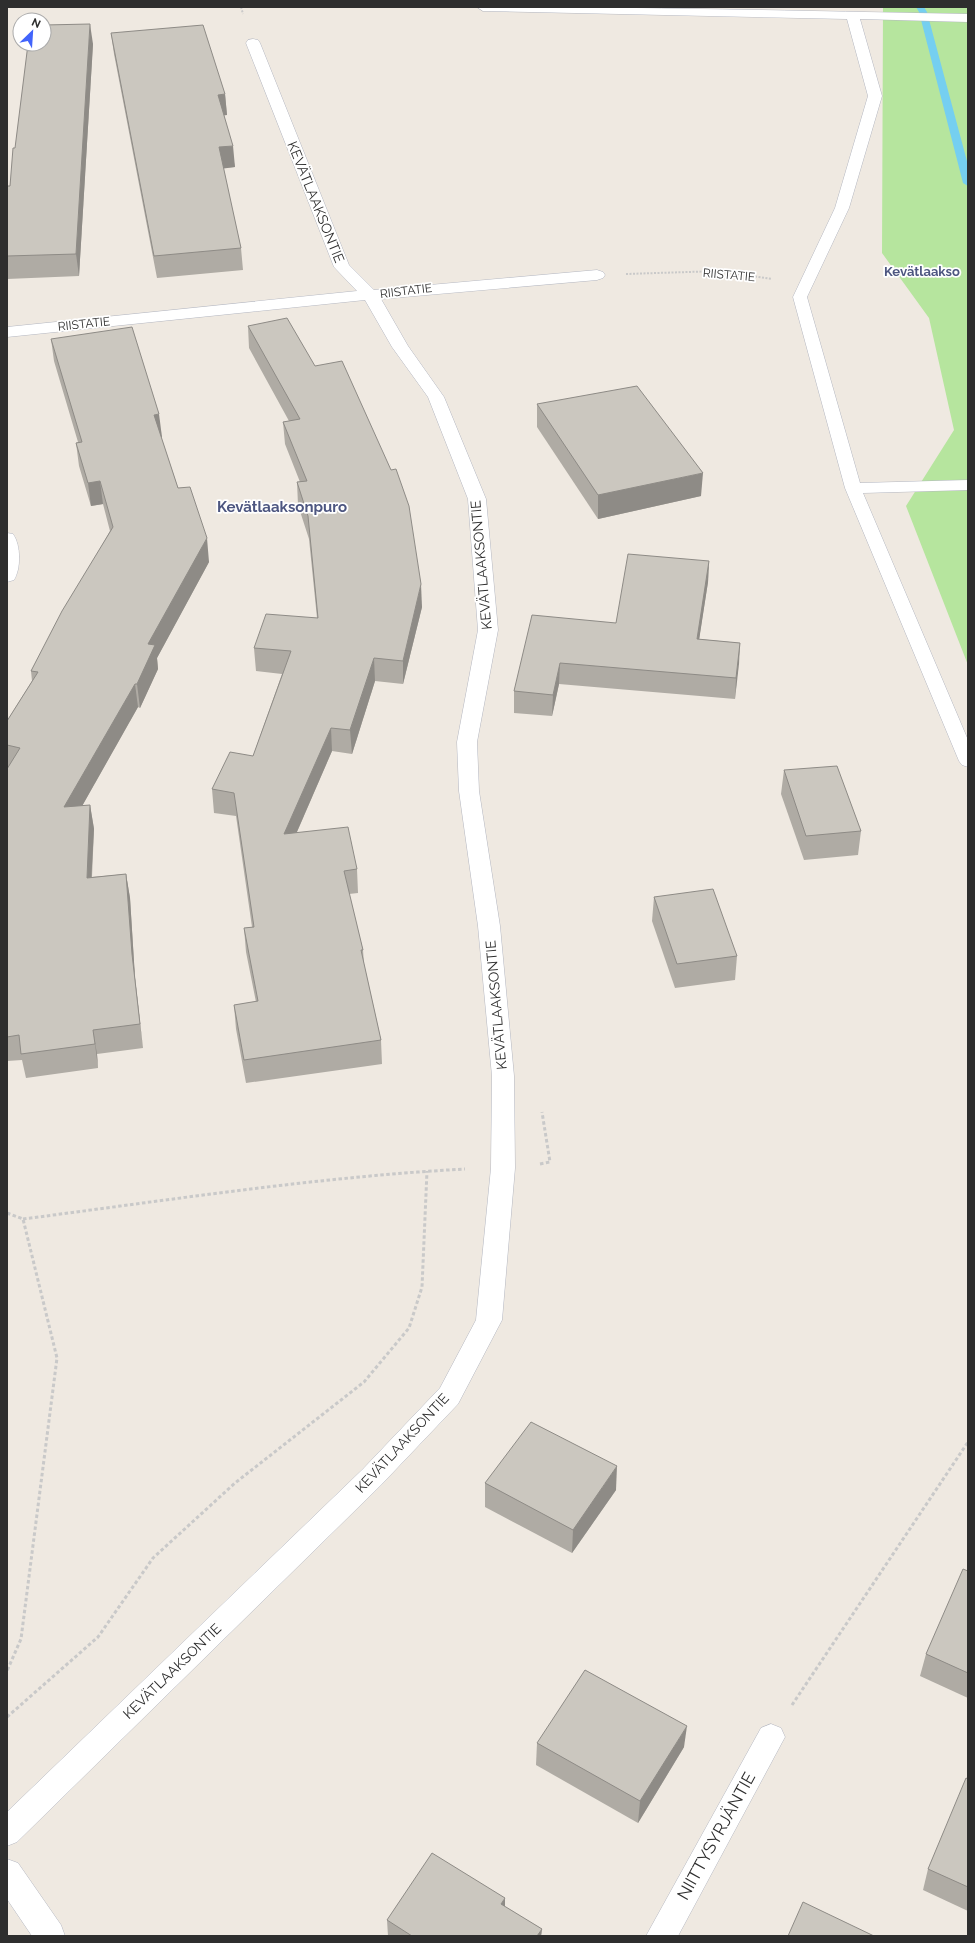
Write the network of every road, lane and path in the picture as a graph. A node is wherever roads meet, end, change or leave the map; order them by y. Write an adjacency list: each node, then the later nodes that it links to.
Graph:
1 (483, 7): 2 (lane)
2 (852, 14): 3 (lane); 6 (lane)
3 (968, 18)
4 (253, 43): 7 (street, KEVÄTLAAKSONTIE)
5 (597, 275): 6 (path, RIISTATIE); 7 (street, RIISTATIE)
6 (806, 284): 10 (lane)
7 (371, 296): 8 (street, RIISTATIE); 14 (street, KEVÄTLAAKSONTIE)
8 (7, 332)
9 (968, 485): 10 (lane)
10 (853, 488): 13 (lane)
11 (7, 538): 12 (street)
12 (7, 576)
13 (968, 761)
14 (503, 1168): 15 (path); 22 (street, KEVÄTLAAKSONTIE)
15 (427, 1171): 17 (path); 20 (path)
16 (7, 1213): 17 (path)
17 (23, 1219): 19 (path)
18 (968, 1442): 21 (path)
19 (7, 1671)
20 (7, 1717)
21 (771, 1737): 25 (street, NIITTYSYRJÄNTIE)
22 (7, 1832)
23 (7, 1873): 24 (street)
24 (50, 1936)
25 (661, 1936)

